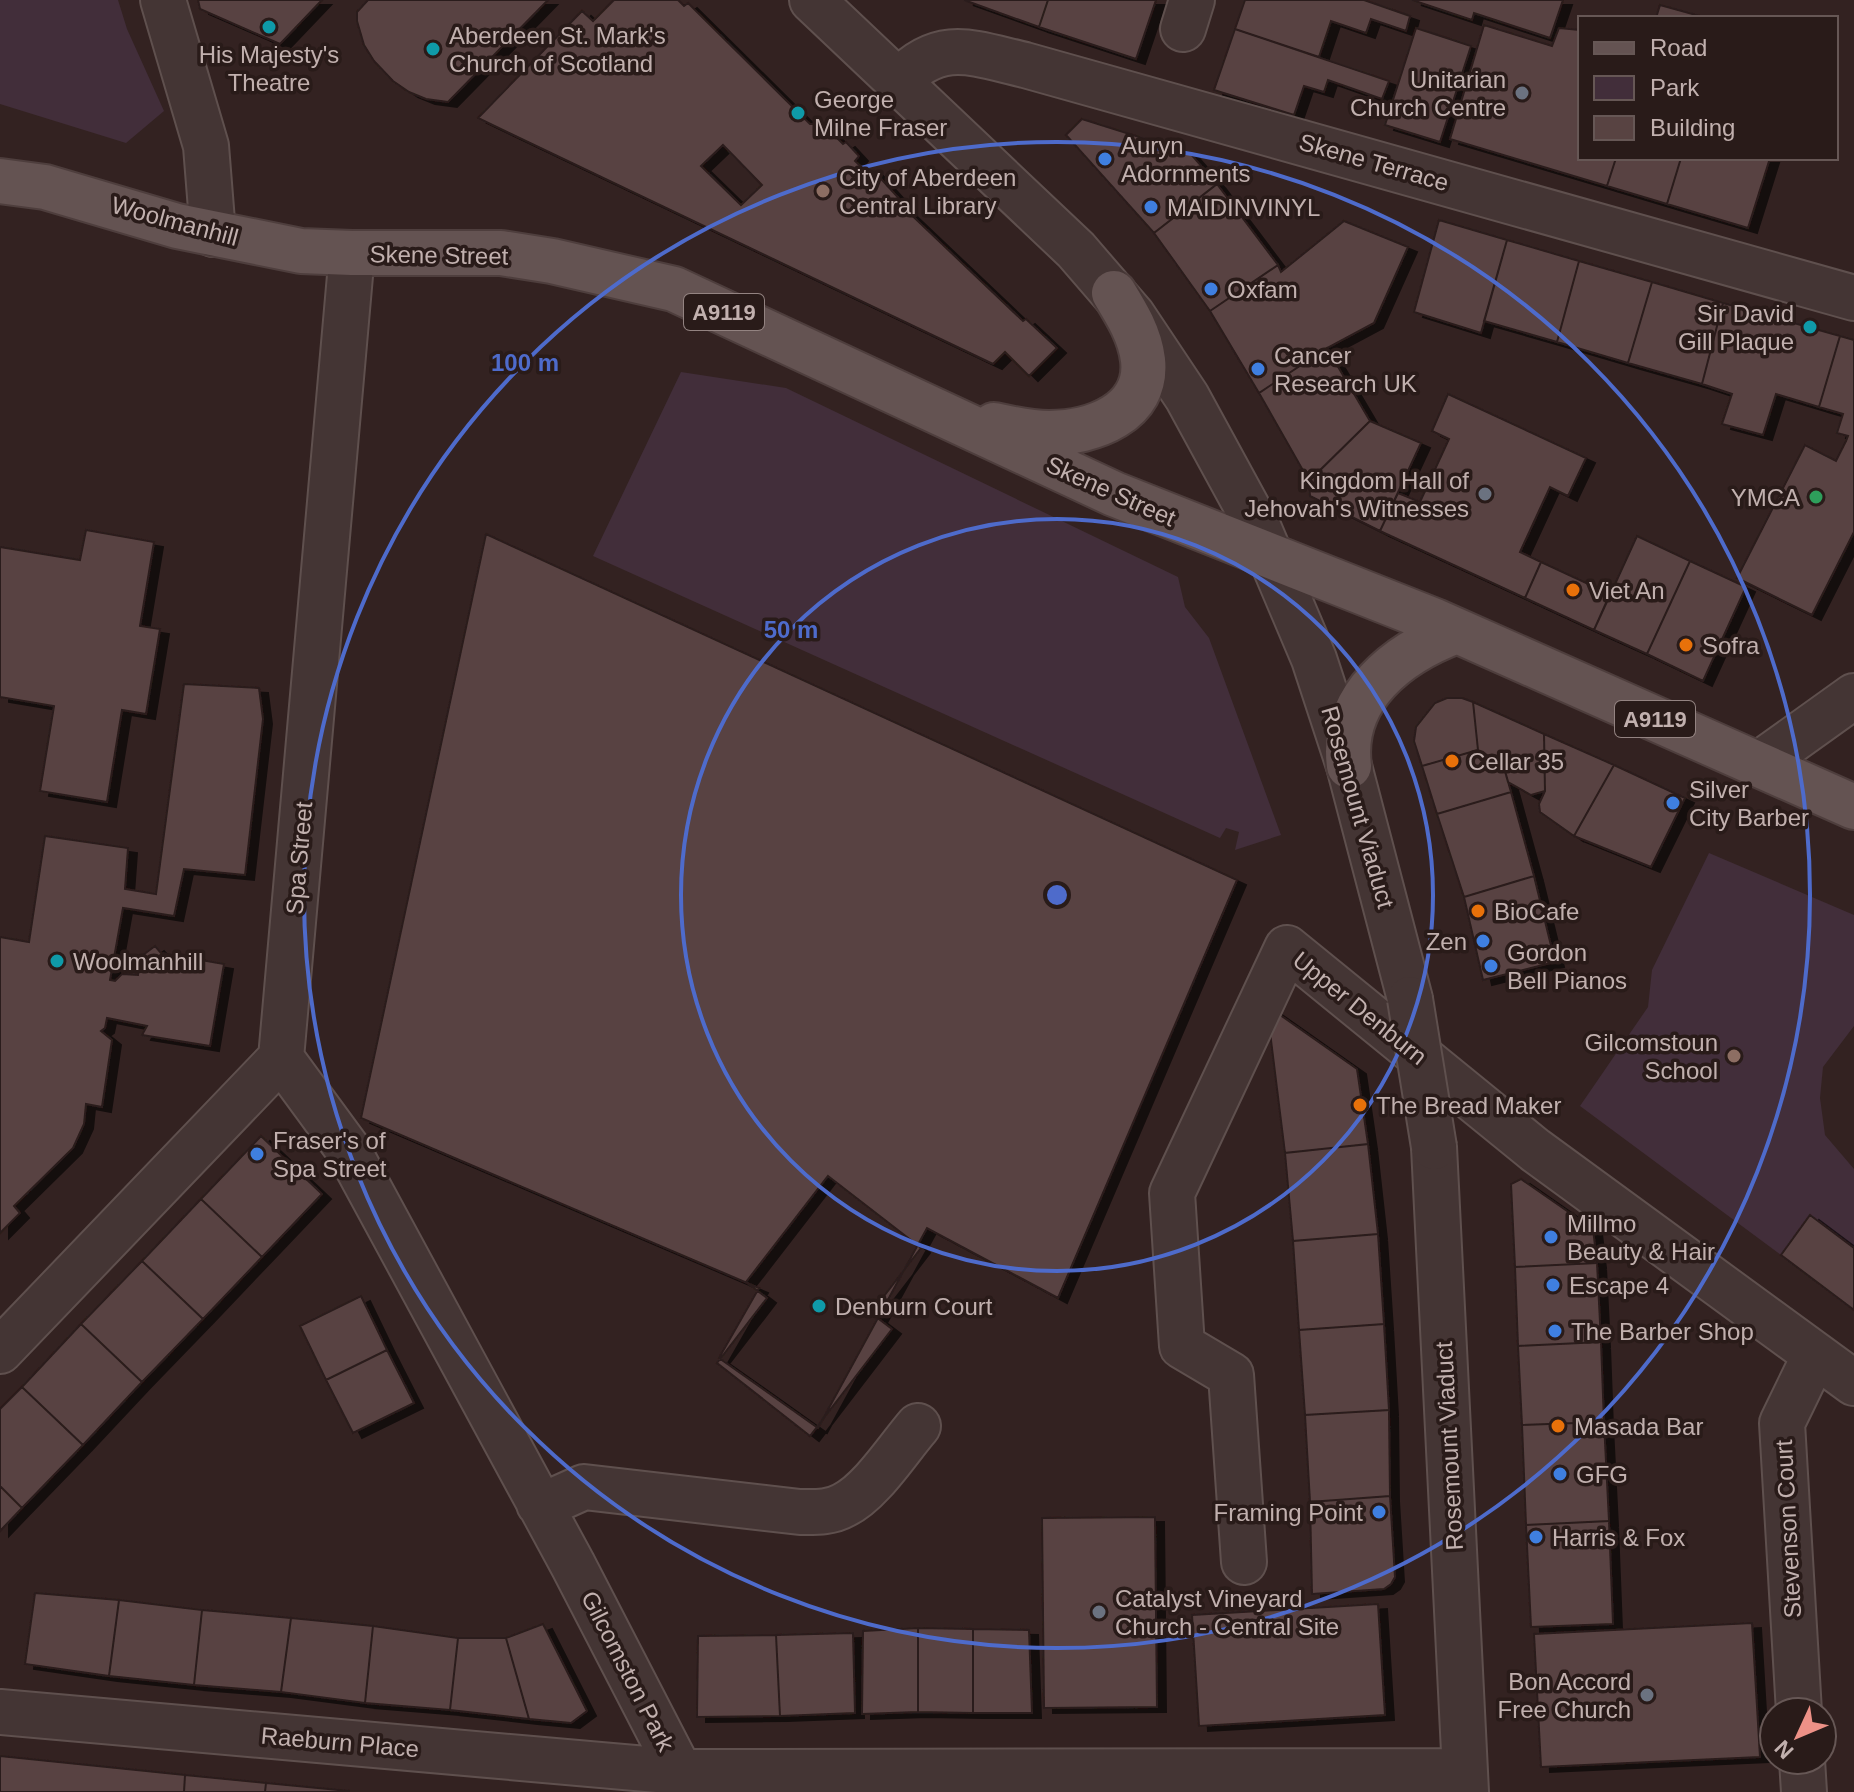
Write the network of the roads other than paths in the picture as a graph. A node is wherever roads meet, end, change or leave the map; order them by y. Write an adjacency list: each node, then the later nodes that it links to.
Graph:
1 (163, 0): 5 (street)
2 (812, 0): 3 (street, Rosemount Viaduct)
3 (899, 81): 7 (street, Rosemount Viaduct); 8 (street, Skene Terrace)
4 (0, 181): 5 (main road, Woolmanhill / A9119)
5 (213, 234): 6 (main road, Woolmanhill / A9119)
6 (352, 253): 9 (main road, Skene Street / A9119); 16 (street, Spa Street)
7 (1114, 293): 9 (main road); 10 (street, Rosemount Viaduct)
8 (1854, 298)
9 (934, 410): 10 (main road, Skene Street / A9119)
10 (1271, 556): 11 (main road, Skene Street / A9119); 14 (street, Rosemount Viaduct)
11 (1457, 631): 13 (main road, Skene Street / A9119); 14 (main road)
12 (1854, 696): 13 (street)
13 (1759, 764): 15 (main road, Skene Street / A9119)
14 (1349, 766): 26 (street, Rosemount Viaduct, bridge)
15 (1854, 807)
16 (281, 1058): 17 (street); 21 (street, Gilcomston Park)
17 (0, 1351)
18 (1815, 1355): 19 (street, Upper Denburn); 22 (street, Upper Denburn); 23 (street, Stevenson Court)
19 (1854, 1383)
20 (918, 1426): 21 (street)
21 (539, 1504): 25 (street, Gilcomston Park)
22 (1244, 1562)
23 (1798, 1696)
24 (0, 1712): 25 (street, Raeburn Place)
25 (680, 1772): 26 (street, Gilcomston Park)
26 (1465, 1781)

